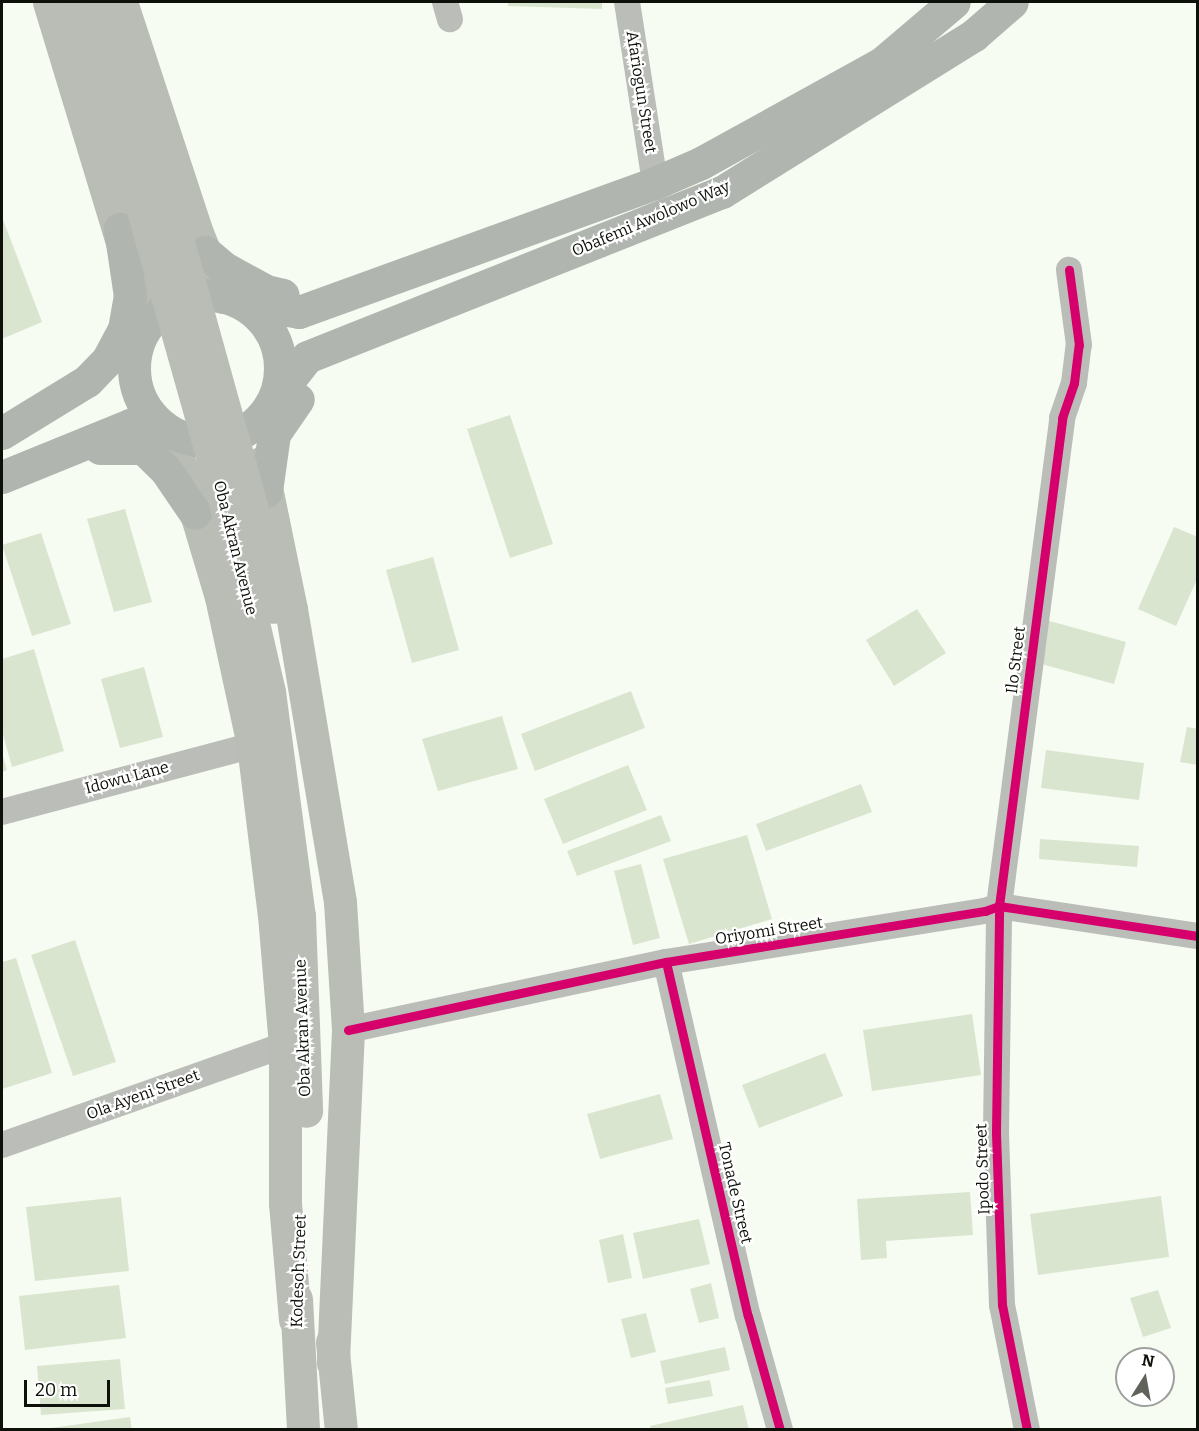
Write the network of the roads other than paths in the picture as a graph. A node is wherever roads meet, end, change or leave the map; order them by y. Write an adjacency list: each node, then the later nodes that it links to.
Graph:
1 (49, 2): 8 (main road)
2 (77, 2): 33 (main road, Oba Akran Avenue, bridge)
3 (102, 2): 33 (main road, Oba Akran Avenue, bridge)
4 (627, 2): 10 (street, Afariogun Street)
5 (954, 2): 9 (main road, Obafemi Awolowo Way)
6 (1012, 2): 9 (main road, Obafemi Awolowo Way)
7 (126, 15): 8 (main road); 12 (main road)
8 (64, 50): 11 (main road)
9 (888, 73): 10 (main road, Obafemi Awolowo Way); 17 (main road, Obafemi Awolowo Way)
10 (655, 183): 15 (main road, Obafemi Awolowo Way)
11 (120, 230): 16 (main road); 20 (main road)
12 (205, 252): 14 (main road); 15 (main road)
13 (1069, 270): 28 (street, Ilo Street)
14 (230, 299): 15 (main road, Obafemi Awolowo Way); 16 (main road, Obafemi Awolowo Way); 18 (main road, Obafemi Awolowo Way)
15 (328, 303)
16 (143, 332): 19 (main road, Obafemi Awolowo Way); 20 (main road)
17 (356, 338): 18 (main road, Obafemi Awolowo Way); 23 (main road)
18 (274, 399): 19 (main road, Obafemi Awolowo Way); 23 (main road)
19 (162, 426): 21 (main road); 24 (main road)
20 (12, 427)
21 (60, 453): 22 (main road); 24 (main road)
22 (13, 473)
23 (267, 491): 25 (main road)
24 (195, 513): 26 (main road)
25 (315, 743): 26 (main road); 31 (main road)
26 (253, 745): 27 (street, Idowu Lane); 32 (main road)
27 (2, 812)
28 (999, 906): 29 (street, Oriyomi Street); 30 (street, Oriyomi Street); 40 (street, Ipodo Street)
29 (1197, 936)
30 (666, 962): 31 (street, Oriyomi Street); 39 (street, Tonade Street)
31 (348, 1030): 36 (main road)
32 (285, 1045): 34 (street, Ola Ayeni Street); 35 (main road)
33 (314, 1112): 35 (main road, Kodesoh Street); 36 (main road, Kodesoh Street)
34 (2, 1145)
35 (295, 1320): 37 (main road, Kodesoh Street)
36 (333, 1363): 38 (main road, Kodesoh Street)
37 (303, 1430)
38 (341, 1430)
39 (780, 1430)
40 (1027, 1430)

